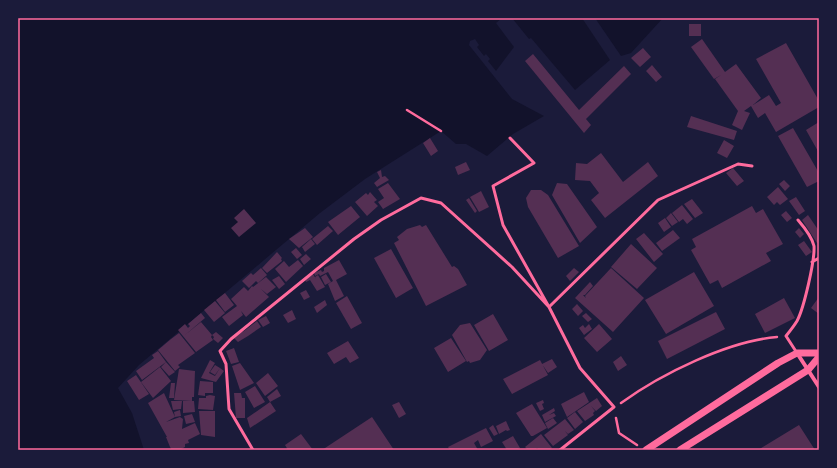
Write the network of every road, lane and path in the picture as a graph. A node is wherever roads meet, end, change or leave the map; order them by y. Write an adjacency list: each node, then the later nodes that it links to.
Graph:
1 (407, 110): 2 (path)
2 (441, 130)
3 (510, 138): 8 (lane)
4 (752, 166): 8 (lane)
5 (798, 220): 7 (lane)
6 (819, 258): 7 (lane)
7 (812, 262): 9 (lane)
8 (549, 307): 15 (lane); 17 (lane)
9 (786, 336): 10 (lane); 15 (path)
10 (797, 353): 11 (street); 13 (street); 19 (street)
11 (819, 353)
12 (819, 356): 13 (street)
13 (808, 370): 14 (street); 20 (street)
14 (819, 387)
15 (614, 407): 16 (path); 18 (lane)
16 (637, 446)
17 (253, 450)
18 (560, 450)
19 (646, 450)
20 (680, 450)

